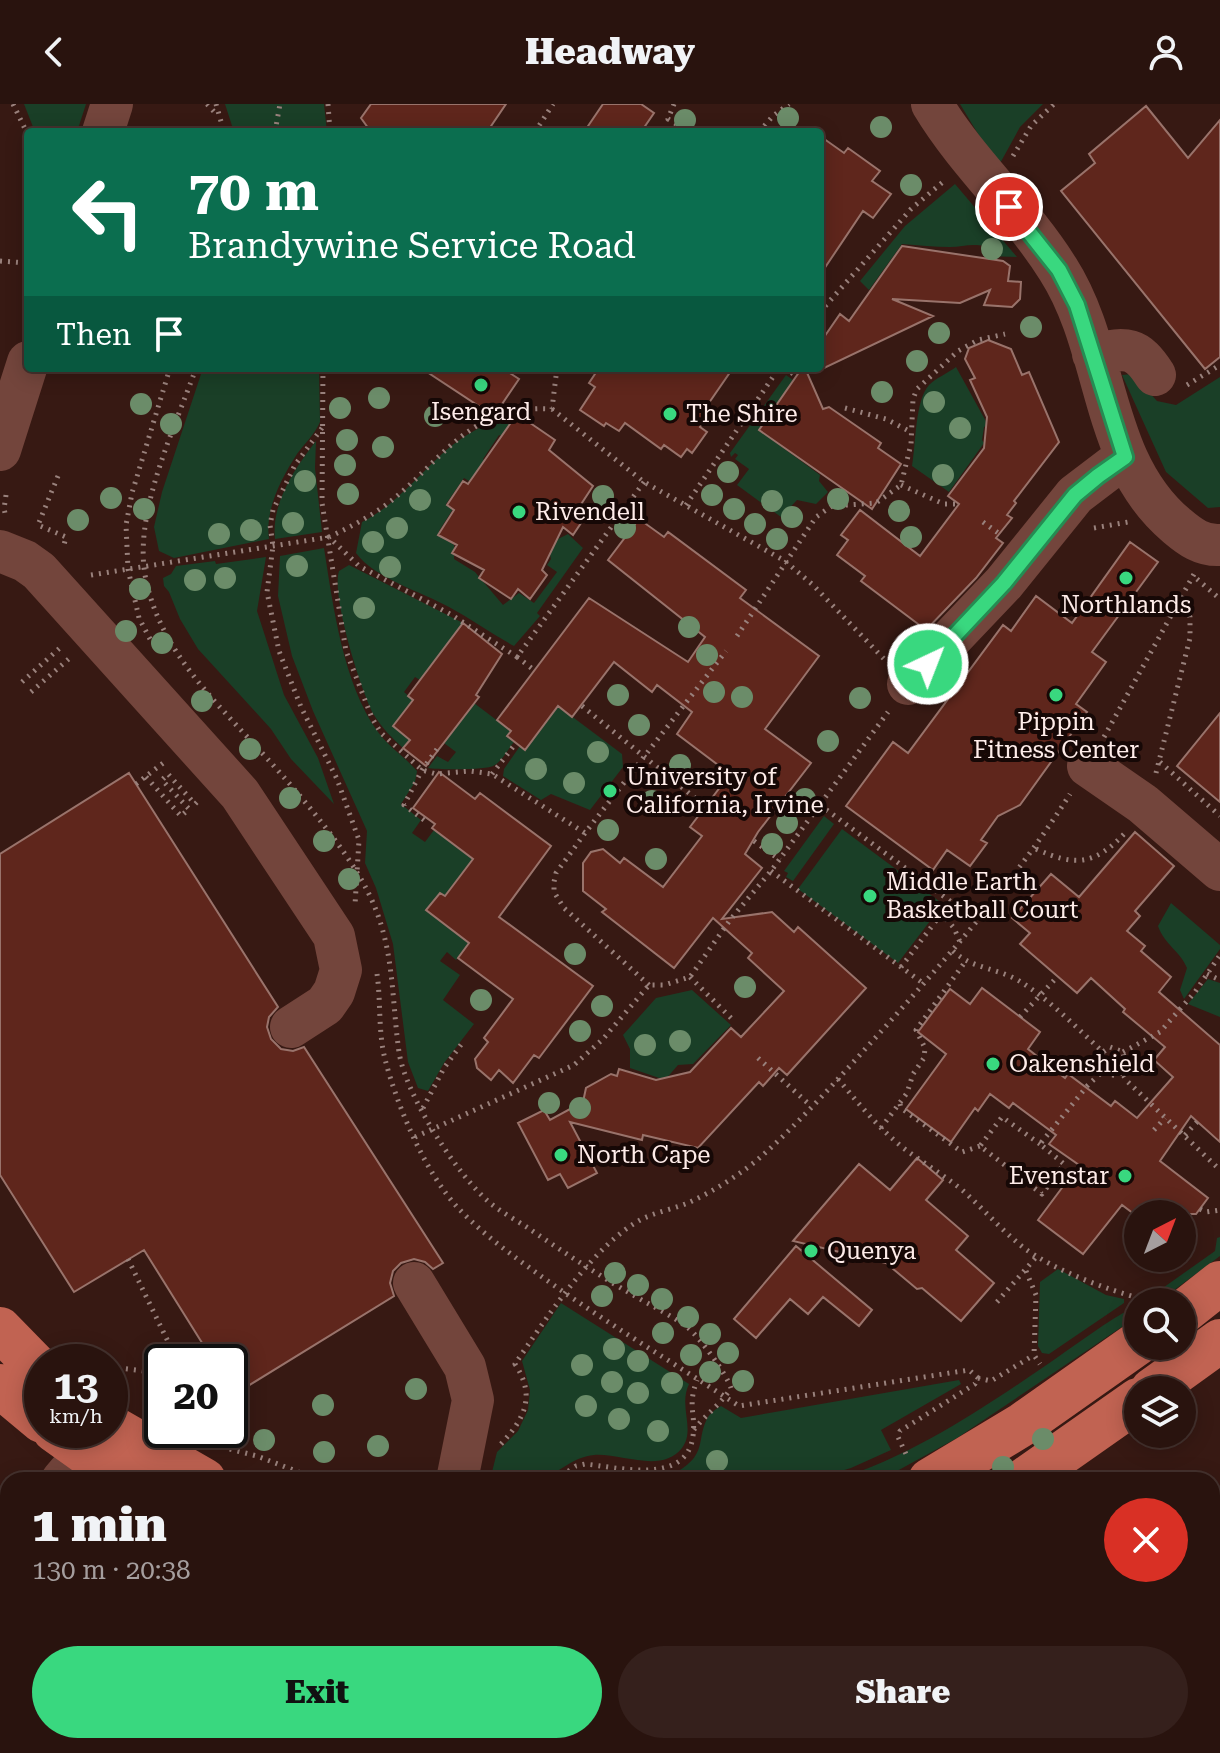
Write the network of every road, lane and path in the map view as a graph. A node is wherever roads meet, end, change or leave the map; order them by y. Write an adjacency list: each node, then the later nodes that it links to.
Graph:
1 (13, 104): 13 (path)
2 (112, 104): 14 (street)
3 (207, 104): 12 (path)
4 (216, 104): 12 (path)
5 (280, 104): 16 (path)
6 (328, 104): 17 (path)
7 (553, 104): 18 (path)
8 (674, 104): 19 (path)
9 (789, 104): 20 (path)
10 (932, 104): 21 (street)
11 (1054, 104): 21 (path)
12 (221, 119): 15 (path)
13 (25, 128)
14 (104, 128)
15 (223, 128)
16 (276, 128)
17 (330, 128)
18 (538, 128)
19 (683, 128)
20 (762, 128)
21 (982, 175): 24 (path); 26 (street)
22 (0, 261): 23 (path)
23 (24, 263)
24 (824, 307)
25 (1005, 334): 39 (path)
26 (1093, 354): 34 (street); 41 (street)
27 (25, 372): 40 (street)
28 (169, 372): 56 (path)
29 (195, 372): 55 (path)
30 (323, 372): 38 (path)
31 (557, 372): 37 (path)
32 (779, 372): 46 (path)
33 (789, 372): 35 (path)
34 (1155, 375)
35 (796, 376)
36 (845, 408): 39 (path)
37 (552, 409): 43 (path); 48 (path)
38 (323, 427): 48 (path); 50 (path)
39 (911, 432): 44 (path)
40 (0, 450)
41 (1125, 457): 52 (street); 68 (street)
42 (58, 476): 53 (path)
43 (644, 482): 46 (path); 65 (path)
44 (901, 485): 45 (path); 54 (path)
45 (959, 504)
46 (686, 505): 54 (path)
47 (983, 522): 49 (path)
48 (329, 537): 50 (path); 65 (path); 77 (path)
49 (1002, 537)
50 (273, 546): 55 (path); 94 (path)
51 (0, 551): 114 (street)
52 (1208, 555): 58 (path); 59 (path)
53 (60, 560)
54 (785, 561): 60 (path); 68 (path)
55 (144, 566): 56 (path); 94 (path)
56 (128, 569): 57 (path); 62 (path)
57 (79, 580)
58 (1182, 596): 75 (path); 76 (path)
59 (1220, 599)
60 (737, 636)
61 (66, 643): 67 (path)
62 (153, 644)
63 (726, 651): 73 (path)
64 (75, 653): 69 (path)
65 (517, 657): 66 (path)
66 (534, 670)
67 (22, 682)
68 (908, 684): 83 (path)
69 (31, 692)
70 (582, 706): 73 (path)
71 (516, 743): 78 (path)
72 (437, 749): 77 (path)
73 (644, 756): 84 (path); 88 (path)
74 (168, 759): 80 (path)
75 (1160, 762): 79 (path); 85 (path)
76 (1088, 766): 90 (path); 92 (street)
77 (422, 770): 78 (path); 86 (path)
78 (492, 774): 88 (path)
79 (1155, 776)
80 (146, 777): 81 (path); 82 (path)
81 (136, 784)
82 (202, 797)
83 (820, 805): 91 (path); 96 (path)
84 (706, 807)
85 (1220, 816)
86 (424, 820)
87 (1128, 831): 90 (path)
88 (585, 833): 110 (path)
89 (754, 841): 91 (path)
90 (1036, 849): 98 (path)
91 (780, 860): 93 (path)
92 (1220, 870)
93 (771, 871): 103 (path); 107 (path)
94 (357, 874): 95 (path); 124 (path)
95 (350, 901)
96 (951, 901): 97 (path); 98 (path)
97 (941, 913): 99 (path); 103 (path)
98 (977, 921): 99 (path)
99 (960, 942): 100 (path)
100 (953, 951): 102 (path); 109 (path)
101 (1220, 955): 105 (path)
102 (965, 962): 111 (path); 122 (path)
103 (901, 967): 109 (path)
104 (377, 969): 131 (path)
105 (1207, 974): 108 (path); 117 (path)
106 (1058, 976): 111 (path)
107 (690, 977): 110 (path); 113 (path)
108 (1220, 980)
109 (924, 984): 121 (path)
110 (649, 985): 128 (path)
111 (1041, 996): 112 (path); 116 (path)
112 (1020, 1017)
113 (735, 1022)
114 (291, 1027)
115 (463, 1042): 124 (path)
116 (1103, 1052): 117 (path); 119 (path)
117 (1123, 1052): 120 (path)
118 (758, 1058): 123 (path)
119 (1102, 1072): 120 (path); 132 (path)
120 (1121, 1072): 125 (path)
121 (838, 1079): 123 (path); 127 (path)
122 (900, 1103): 127 (path); 133 (path)
123 (811, 1106): 139 (path)
124 (422, 1109): 128 (path)
125 (1165, 1118): 129 (path); 130 (path)
126 (1197, 1122): 130 (path)
127 (881, 1128): 137 (path)
128 (434, 1130): 131 (path); 139 (path)
129 (1154, 1130)
130 (1185, 1135): 134 (path)
131 (415, 1137): 144 (path)
132 (1040, 1144): 133 (path); 133 (path)
133 (980, 1146)
134 (1220, 1170)
135 (1200, 1209): 136 (path)
136 (1220, 1210)
137 (1037, 1256): 140 (path); 143 (path)
138 (128, 1259): 149 (path)
139 (587, 1268): 144 (path); 158 (path)
140 (1026, 1271): 145 (path); 152 (path)
141 (414, 1283): 169 (street)
142 (1220, 1283): 146 (main road)
143 (1124, 1293)
144 (566, 1294): 156 (path); 165 (path)
145 (997, 1302)
146 (1196, 1302)
147 (0, 1329): 151 (main road)
148 (1220, 1341): 154 (main road)
149 (169, 1344)
150 (1124, 1353): 171 (main road)
151 (24, 1354)
152 (1034, 1355): 153 (path); 155 (path)
153 (1040, 1364)
154 (1171, 1376)
155 (978, 1378): 158 (path); 162 (path)
156 (697, 1380): 158 (path); 161 (path)
157 (0, 1386): 159 (main road)
158 (726, 1397): 161 (path)
159 (24, 1406)
160 (1124, 1410): 172 (main road)
161 (693, 1431): 170 (path)
162 (898, 1437)
163 (79, 1448): 167 (main road)
164 (86, 1448): 166 (main road)
165 (495, 1451)
166 (210, 1463): 168 (path)
167 (113, 1472)
168 (298, 1472)
169 (459, 1472)
170 (567, 1472)
171 (943, 1472)
172 (1035, 1472)

